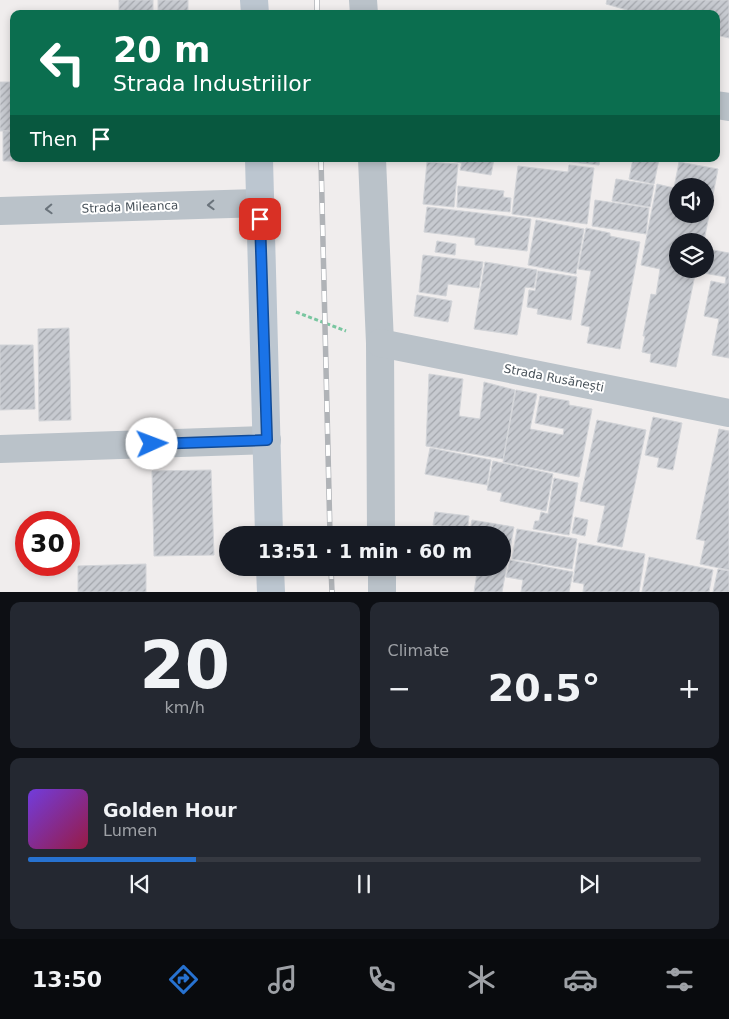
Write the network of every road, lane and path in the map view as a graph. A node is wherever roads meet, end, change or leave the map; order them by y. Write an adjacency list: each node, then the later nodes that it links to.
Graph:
1 (258, 162): 3 (main road)
2 (372, 162): 6 (street)
3 (260, 204): 4 (street, Strada Mileanca, one-way to 4); 5 (main road)
4 (0, 211)
5 (263, 300): 6 (path); 8 (main road)
6 (380, 343): 7 (street, Strada Rusănești); 11 (street)
7 (729, 413)
8 (267, 440): 9 (street); 10 (main road)
9 (0, 449)
10 (269, 526)
11 (381, 526)
12 (270, 576): 14 (main road)
13 (382, 576): 15 (street)
14 (271, 592)
15 (382, 592)

